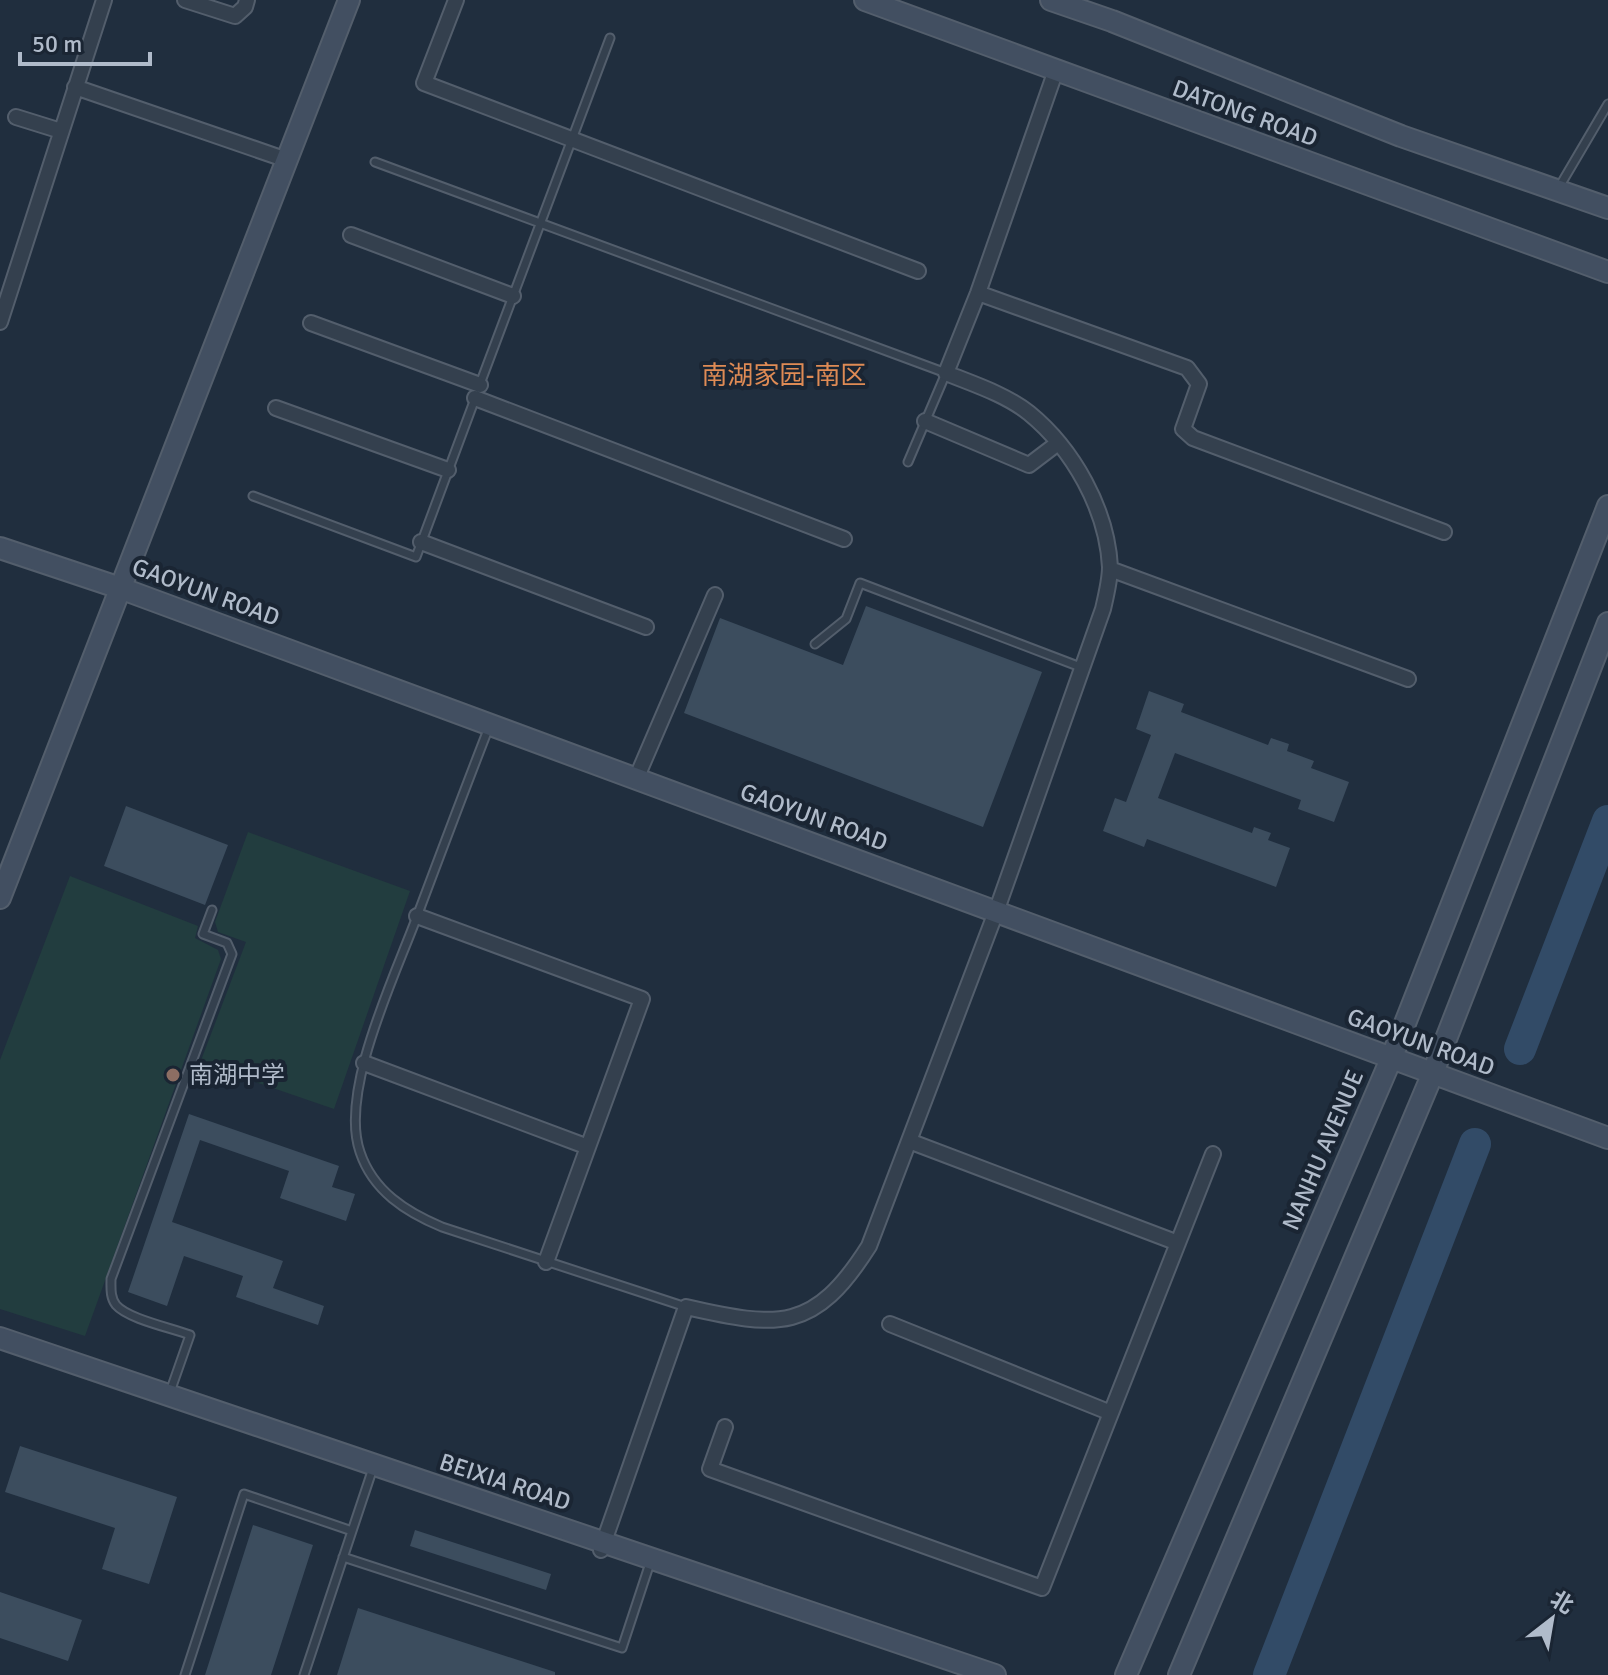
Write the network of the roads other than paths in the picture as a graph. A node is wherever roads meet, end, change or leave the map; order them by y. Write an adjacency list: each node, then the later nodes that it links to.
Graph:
1 (104, 0): 11 (street)
2 (185, 0): 3 (street)
3 (247, 0)
4 (336, 0): 16 (main road)
5 (349, 0): 16 (main road)
6 (456, 0): 15 (street)
7 (865, 0): 10 (main road, DATONG ROAD)
8 (1051, 0): 18 (main road, DATONG ROAD)
9 (610, 38): 15 (lane)
10 (1056, 70): 23 (main road, DATONG ROAD); 24 (street)
11 (75, 87): 14 (street); 16 (street)
12 (1608, 104): 18 (lane)
13 (16, 117): 14 (street)
14 (61, 131): 26 (street)
15 (572, 139): 20 (lane); 22 (street)
16 (281, 158): 43 (main road)
17 (375, 162): 20 (lane)
18 (1557, 191): 19 (main road, DATONG ROAD)
19 (1608, 208)
20 (541, 223): 25 (lane); 28 (lane)
21 (351, 235): 25 (street)
22 (918, 271)
23 (1608, 272)
24 (978, 293): 28 (street); 37 (street)
25 (513, 296): 29 (lane)
26 (0, 322)
27 (311, 323): 29 (street)
28 (946, 373): 31 (lane); 32 (street)
29 (477, 392): 34 (lane); 38 (street)
30 (276, 408): 34 (street)
31 (925, 421): 32 (street); 33 (lane)
32 (1058, 443): 42 (street)
33 (908, 462)
34 (448, 470): 39 (lane)
35 (253, 496): 39 (lane)
36 (1608, 506): 57 (main road, NANHU AVENUE)
37 (1444, 532)
38 (844, 539)
39 (421, 542): 46 (street)
40 (0, 548): 43 (main road, GAOYUN ROAD)
41 (0, 556): 43 (main road, GAOYUN ROAD)
42 (1110, 569): 48 (street); 49 (street)
43 (113, 590): 50 (main road, GAOYUN ROAD); 52 (main road); 53 (main road)
44 (715, 595): 51 (street)
45 (1608, 623): 59 (main road)
46 (646, 627)
47 (815, 644): 48 (lane)
48 (1083, 668): 55 (street)
49 (1408, 679)
50 (489, 728): 51 (main road, GAOYUN ROAD); 55 (main road, GAOYUN ROAD); 56 (lane)
51 (636, 779): 55 (main road, GAOYUN ROAD)
52 (0, 873)
53 (0, 898)
54 (212, 910): 71 (lane)
55 (995, 914): 57 (main road, GAOYUN ROAD); 61 (street)
56 (417, 916): 58 (lane); 63 (street)
57 (1389, 1061): 59 (main road, GAOYUN ROAD); 83 (main road, NANHU AVENUE)
58 (364, 1063): 63 (street); 66 (lane)
59 (1431, 1077): 60 (main road, GAOYUN ROAD); 62 (main road, GAOYUN ROAD); 84 (main road)
60 (1608, 1138)
61 (909, 1141): 65 (street); 67 (street)
62 (1608, 1144)
63 (588, 1147): 66 (street)
64 (1213, 1154): 65 (street)
65 (1178, 1243): 72 (street)
66 (546, 1262): 67 (lane)
67 (686, 1307): 76 (street)
68 (890, 1324): 72 (street)
69 (0, 1338): 71 (main road, BEIXIA ROAD)
70 (0, 1345): 71 (main road, BEIXIA ROAD)
71 (168, 1400): 74 (main road, BEIXIA ROAD); 76 (main road, BEIXIA ROAD)
72 (1111, 1413): 73 (street)
73 (725, 1427)
74 (371, 1474): 75 (lane); 76 (main road, BEIXIA ROAD)
75 (352, 1531): 77 (lane); 79 (lane)
76 (603, 1547): 78 (main road, BEIXIA ROAD); 82 (main road, BEIXIA ROAD)
77 (343, 1557): 78 (lane); 80 (lane)
78 (649, 1566): 81 (main road, BEIXIA ROAD)
79 (185, 1675)
80 (304, 1675)
81 (974, 1675)
82 (995, 1675)
83 (1126, 1675)
84 (1179, 1675)

